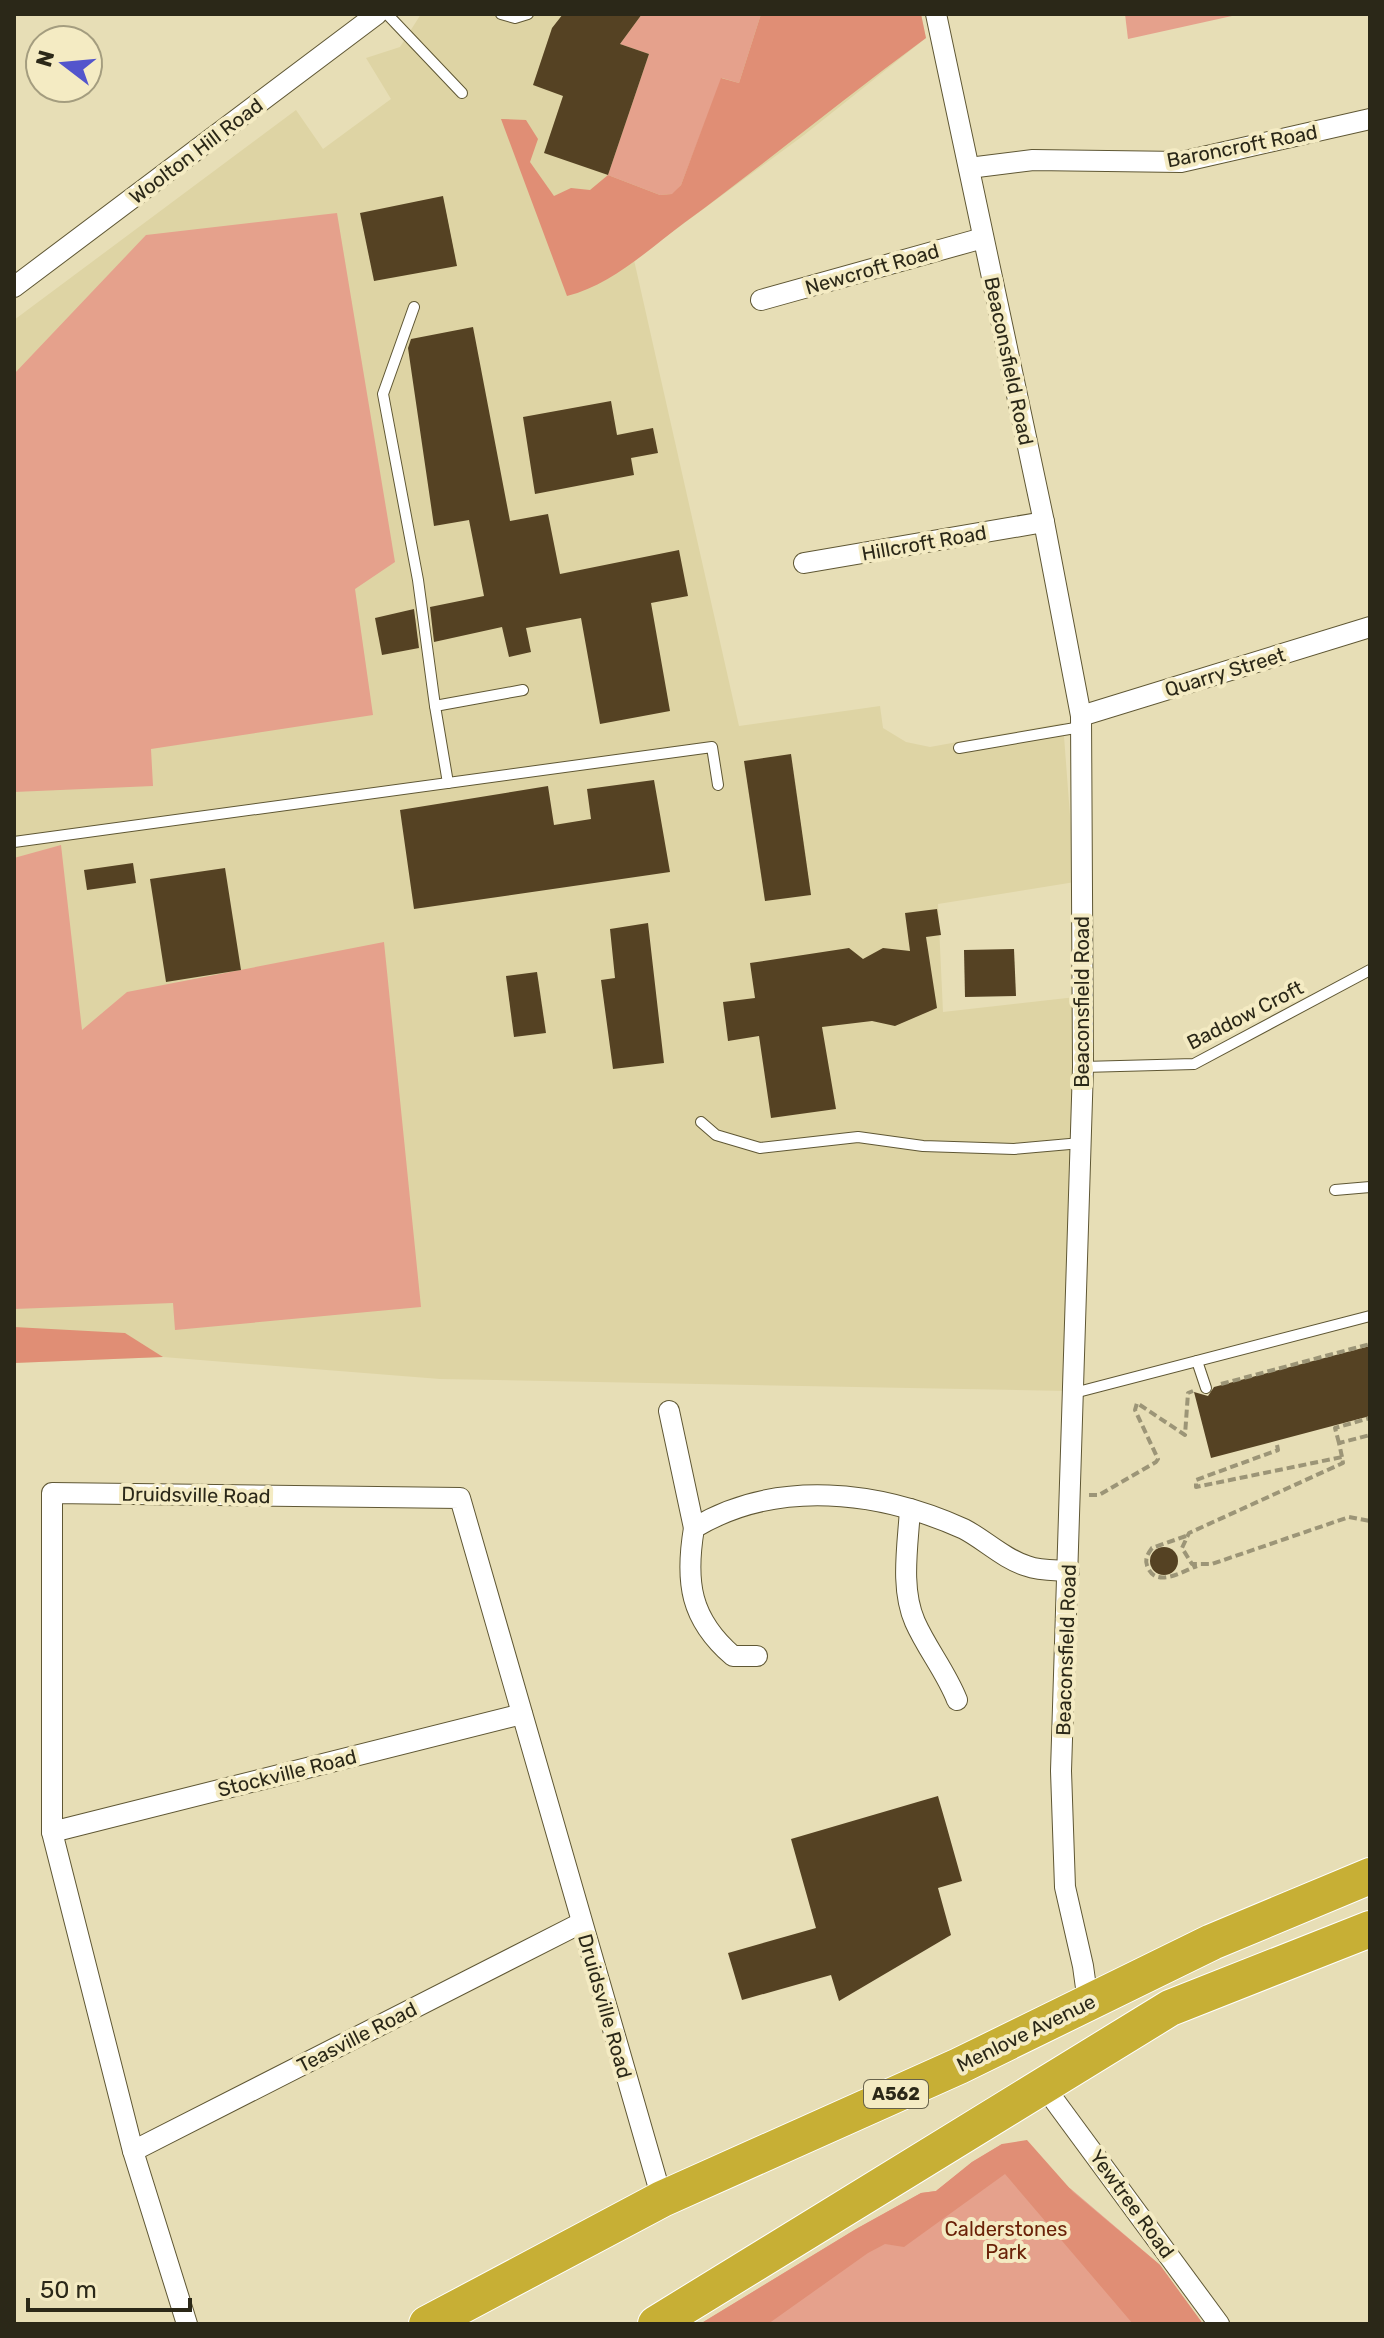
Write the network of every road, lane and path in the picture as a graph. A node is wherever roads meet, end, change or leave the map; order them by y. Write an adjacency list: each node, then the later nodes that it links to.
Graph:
1 (377, 14): 10 (street, Woolton Hill Road)
2 (387, 14): 6 (lane)
3 (501, 14): 4 (lane)
4 (528, 14)
5 (936, 14): 8 (street, Beaconsfield Road)
6 (462, 93)
7 (1370, 119): 8 (street, Baroncroft Road)
8 (969, 168): 9 (street, Beaconsfield Road)
9 (983, 238): 11 (street, Newcroft Road); 13 (street, Beaconsfield Road)
10 (14, 287)
11 (761, 300)
12 (414, 307): 17 (lane)
13 (1044, 522): 14 (street, Hillcroft Road); 18 (street, Beaconsfield Road)
14 (804, 563)
15 (1370, 627): 18 (street, Quarry Street)
16 (523, 690): 17 (lane)
17 (435, 706): 20 (lane)
18 (1081, 722): 19 (lane); 24 (street, Beaconsfield Road)
19 (959, 748)
20 (448, 783): 21 (lane); 22 (lane)
21 (718, 785)
22 (14, 842)
23 (1370, 970): 24 (lane, Baddow Croft)
24 (1083, 1067): 26 (street, Beaconsfield Road)
25 (701, 1122): 26 (lane)
26 (1081, 1143): 33 (street, Beaconsfield Road)
27 (1370, 1187): 28 (lane)
28 (1335, 1190)
29 (1370, 1316): 31 (lane)
30 (1370, 1344): 32 (path)
31 (1197, 1361): 32 (lane); 33 (lane)
32 (1206, 1388): 40 (path)
33 (1074, 1393): 40 (street, Beaconsfield Road)
34 (669, 1411): 43 (street)
35 (1370, 1418): 37 (path)
36 (1370, 1435): 37 (path)
37 (1339, 1443): 39 (path)
38 (1277, 1445): 39 (path)
39 (1342, 1457): 44 (path)
40 (1071, 1494): 46 (street, Beaconsfield Road)
41 (910, 1509): 43 (street); 46 (street); 48 (street)
42 (1370, 1521): 45 (path)
43 (694, 1528): 47 (street)
44 (1186, 1536): 45 (path); 45 (path)
45 (1197, 1566)
46 (1069, 1571): 54 (street, Beaconsfield Road)
47 (757, 1656)
48 (957, 1700)
49 (522, 1714): 50 (street, Stockville Road); 50 (street, Druidsville Road); 52 (street, Druidsville Road)
50 (52, 1832): 58 (street, Druidsville Road)
51 (1370, 1876): 54 (highway, Menlove Avenue / A562)
52 (581, 1923): 58 (street, Teasville Road); 59 (street, Druidsville Road)
53 (1370, 1929): 55 (highway)
54 (1088, 2002): 55 (highway); 56 (highway, Menlove Avenue / A562); 57 (highway)
55 (1170, 2008): 57 (highway)
56 (959, 2066): 57 (highway); 59 (highway, Menlove Avenue / A562)
57 (1043, 2085): 62 (highway); 63 (street, Yewtree Road)
58 (133, 2151): 60 (street, Druidsville Road)
59 (662, 2199): 61 (highway, Menlove Avenue / A562)
60 (187, 2324)
61 (427, 2324)
62 (656, 2324)
63 (1219, 2324)

